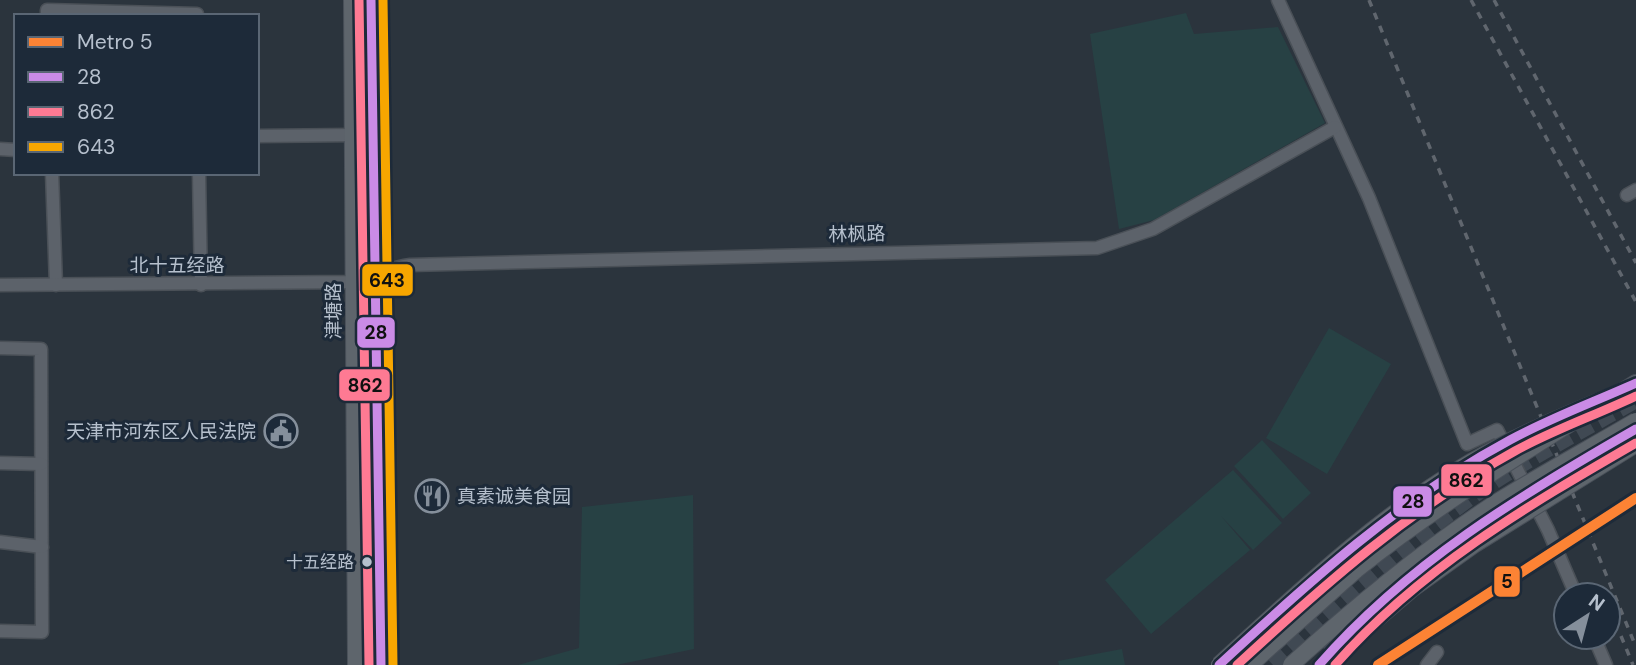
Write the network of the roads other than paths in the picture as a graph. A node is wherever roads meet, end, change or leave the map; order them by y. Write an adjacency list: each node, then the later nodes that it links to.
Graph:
1 (352, 0): 7 (main road, 津塘路)
2 (371, 0): 11 (main road)
3 (1278, 0): 6 (street)
4 (47, 14): 5 (street)
5 (167, 14)
6 (1335, 127): 11 (street, 林枫路); 27 (street)
7 (354, 135): 8 (street); 12 (main road, 津塘路)
8 (259, 136)
9 (52, 175): 14 (street)
10 (199, 175): 15 (street)
11 (375, 279): 12 (street, 林枫路); 31 (main road)
12 (354, 282): 15 (street, 北十五经路); 30 (main road, 津塘路)
13 (0, 285): 14 (street, 北十五经路)
14 (56, 285): 15 (street, 北十五经路)
15 (201, 285)
16 (0, 348): 22 (street)
17 (1636, 383): 18 (main road)
18 (1620, 393): 32 (main road, bridge); 33 (main road, bridge)
19 (1636, 421): 26 (main road, bridge)
20 (1636, 442): 23 (main road, bridge)
21 (0, 463): 22 (street)
22 (41, 464): 25 (street)
23 (1572, 482): 26 (main road, bridge); 35 (main road, bridge)
24 (0, 542): 25 (street)
25 (41, 547): 28 (street)
26 (1425, 552): 34 (main road, bridge)
27 (1570, 581)
28 (0, 631)
29 (1437, 652): 36 (street)
30 (356, 665)
31 (381, 665)
32 (1219, 665)
33 (1250, 665)
34 (1291, 665)
35 (1323, 665)
36 (1427, 665)

